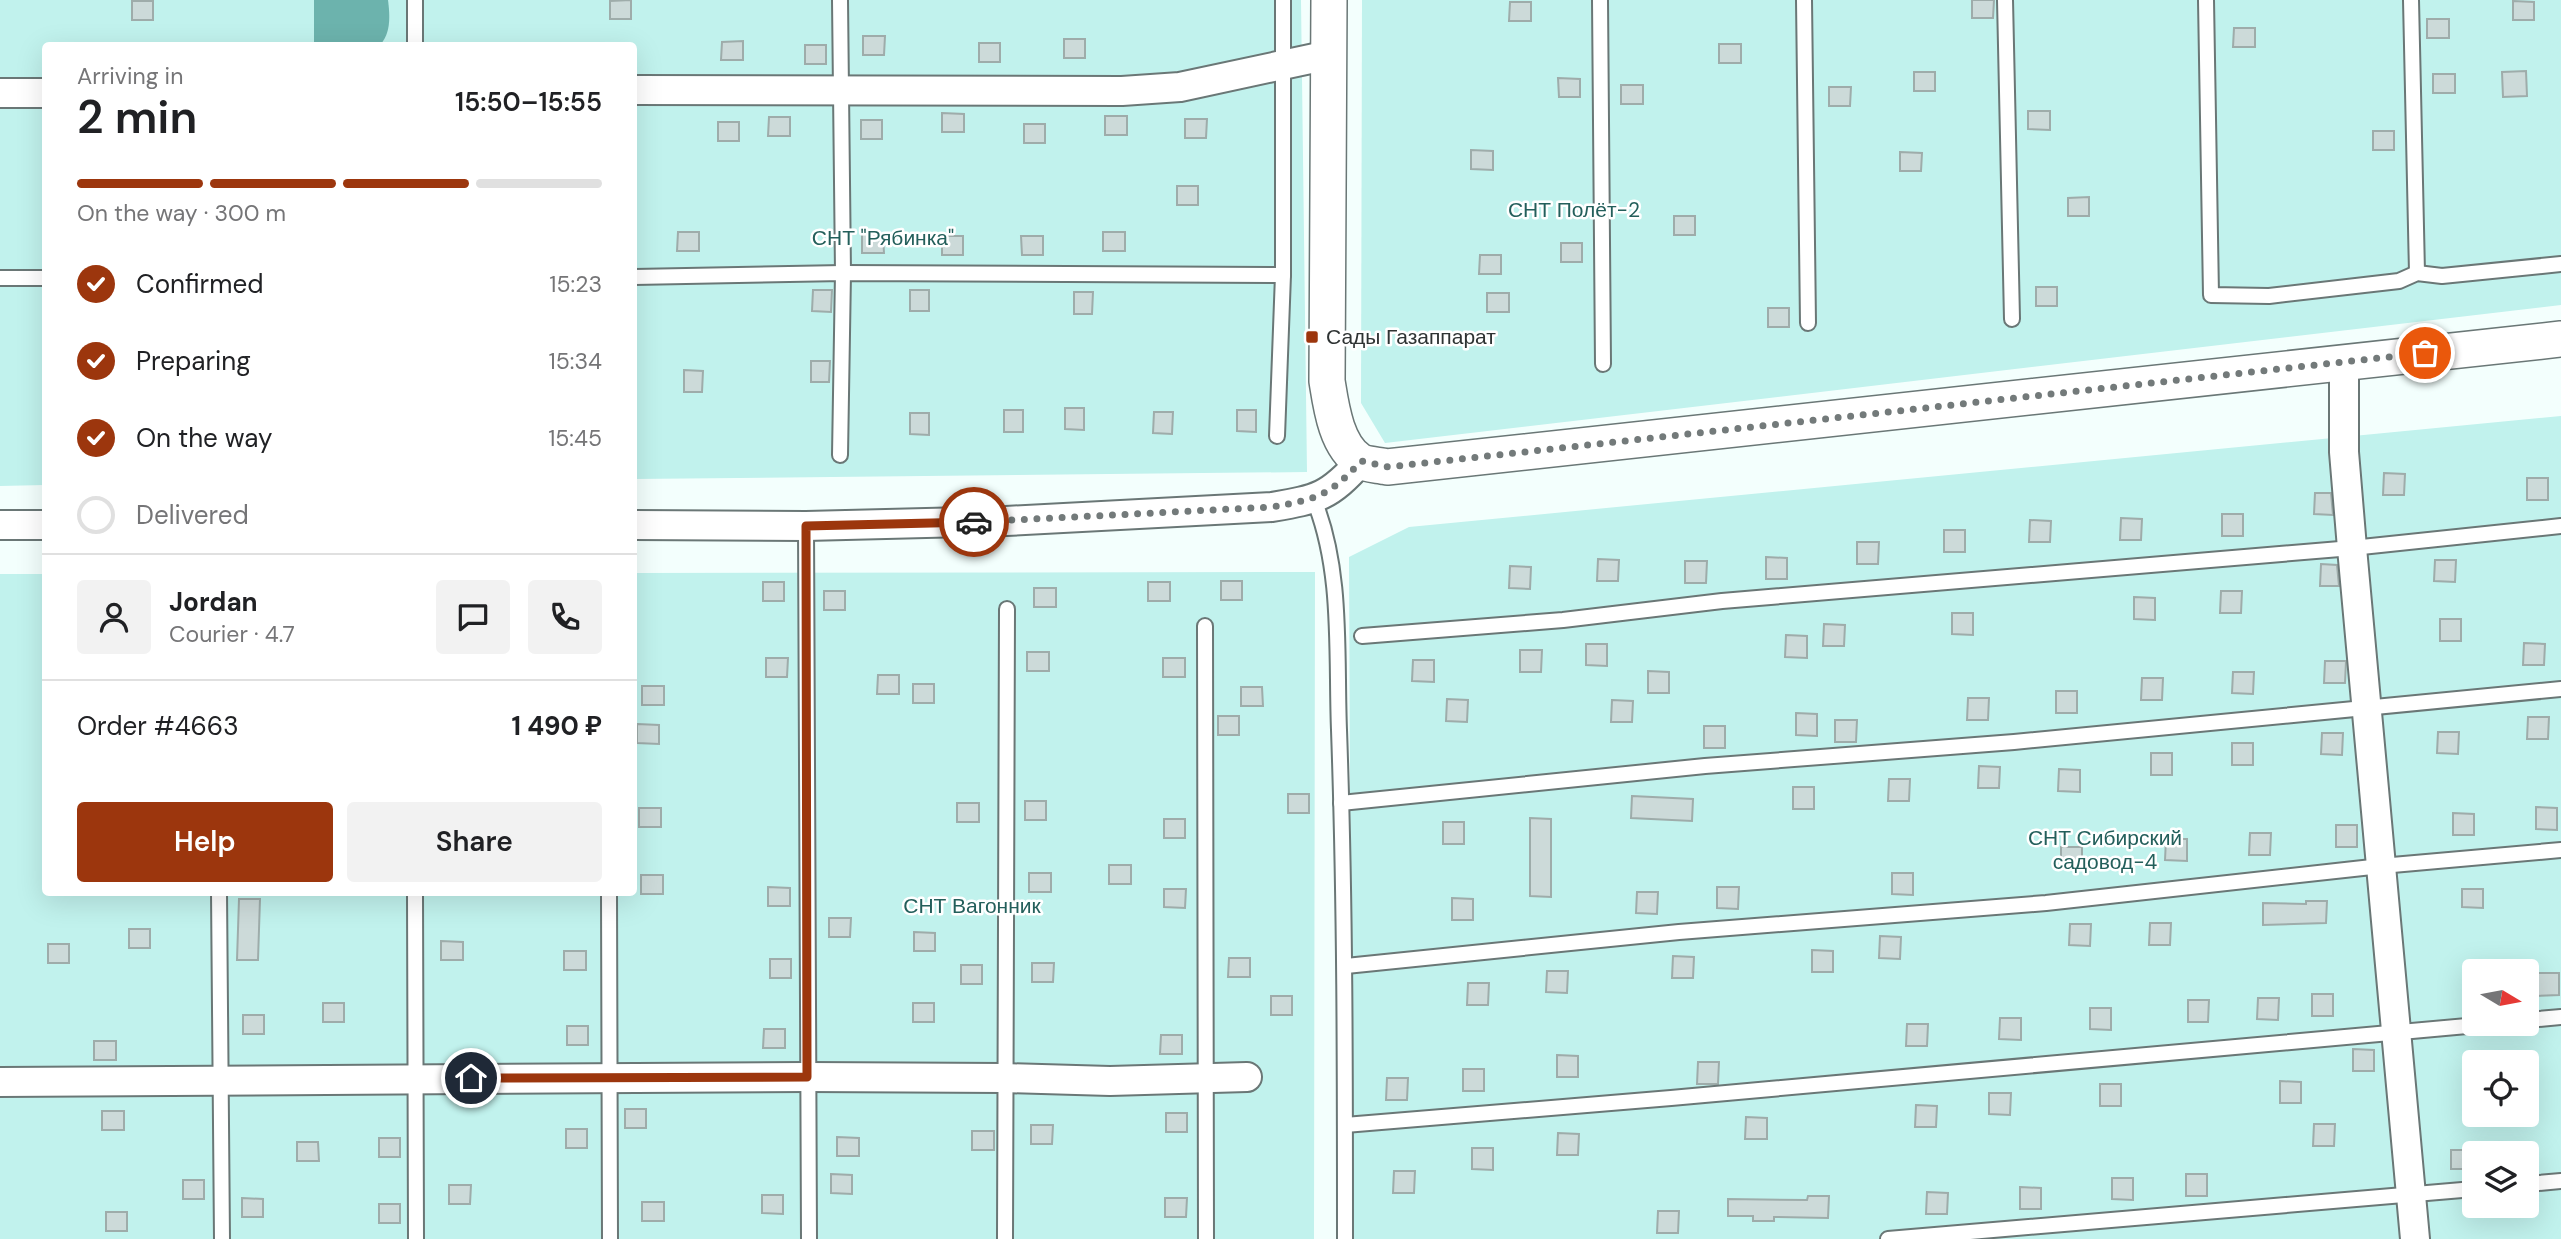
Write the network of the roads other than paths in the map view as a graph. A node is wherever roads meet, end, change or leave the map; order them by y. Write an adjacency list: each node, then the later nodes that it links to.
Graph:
1 (415, 0): 10 (lane)
2 (840, 0): 14 (lane)
3 (1283, 0): 12 (lane)
4 (1329, 0): 11 (street)
5 (1600, 0): 28 (lane)
6 (1804, 0): 25 (lane)
7 (2005, 0): 24 (lane)
8 (2206, 0): 19 (lane)
9 (2411, 0): 19 (lane)
10 (415, 42)
11 (1329, 55): 12 (street); 31 (street)
12 (1283, 64): 14 (street); 20 (lane)
13 (637, 90): 14 (street)
14 (842, 90): 18 (lane)
15 (0, 93): 16 (street)
16 (42, 93)
17 (2561, 264): 19 (lane)
18 (843, 273): 20 (lane); 21 (lane); 30 (lane)
19 (2417, 273)
20 (1283, 275): 29 (lane)
21 (637, 277)
22 (0, 278): 23 (lane)
23 (42, 278)
24 (2012, 319)
25 (1808, 323)
26 (2561, 339): 27 (street)
27 (2344, 362): 31 (street); 38 (street)
28 (1604, 364)
29 (1277, 436)
30 (840, 455)
31 (1361, 461): 32 (street)
32 (1314, 500): 36 (street); 44 (lane)
33 (42, 524): 34 (street)
34 (0, 525)
35 (637, 525): 36 (street)
36 (806, 526): 55 (lane)
37 (2561, 526): 38 (lane)
38 (2352, 548): 41 (lane); 43 (street)
39 (1007, 609): 58 (lane)
40 (1205, 626): 59 (lane)
41 (1362, 636)
42 (2561, 690): 43 (lane)
43 (2365, 709): 44 (lane); 46 (street)
44 (1341, 803): 50 (lane)
45 (2561, 850): 46 (lane)
46 (2381, 866): 50 (lane); 54 (street)
47 (219, 896): 61 (lane)
48 (415, 896): 60 (lane)
49 (609, 896): 57 (lane)
50 (1346, 966): 63 (lane)
51 (2561, 1017): 52 (lane)
52 (2539, 1019)
53 (2462, 1027): 54 (lane)
54 (2396, 1033): 63 (lane); 67 (street)
55 (807, 1077): 57 (street); 58 (street); 71 (lane)
56 (1247, 1077): 59 (street)
57 (609, 1078): 60 (street); 70 (lane)
58 (1004, 1078): 59 (street); 72 (lane)
59 (1207, 1078): 73 (lane)
60 (415, 1079): 61 (street); 69 (lane)
61 (222, 1080): 62 (street); 68 (lane)
62 (0, 1082)
63 (1345, 1125): 74 (lane)
64 (2561, 1181): 65 (lane)
65 (2539, 1183)
66 (2462, 1190): 67 (lane)
67 (2411, 1195): 75 (lane); 76 (street)
68 (222, 1239)
69 (416, 1239)
70 (610, 1239)
71 (809, 1239)
72 (1005, 1239)
73 (1206, 1239)
74 (1345, 1239)
75 (1888, 1239)
76 (2415, 1239)

